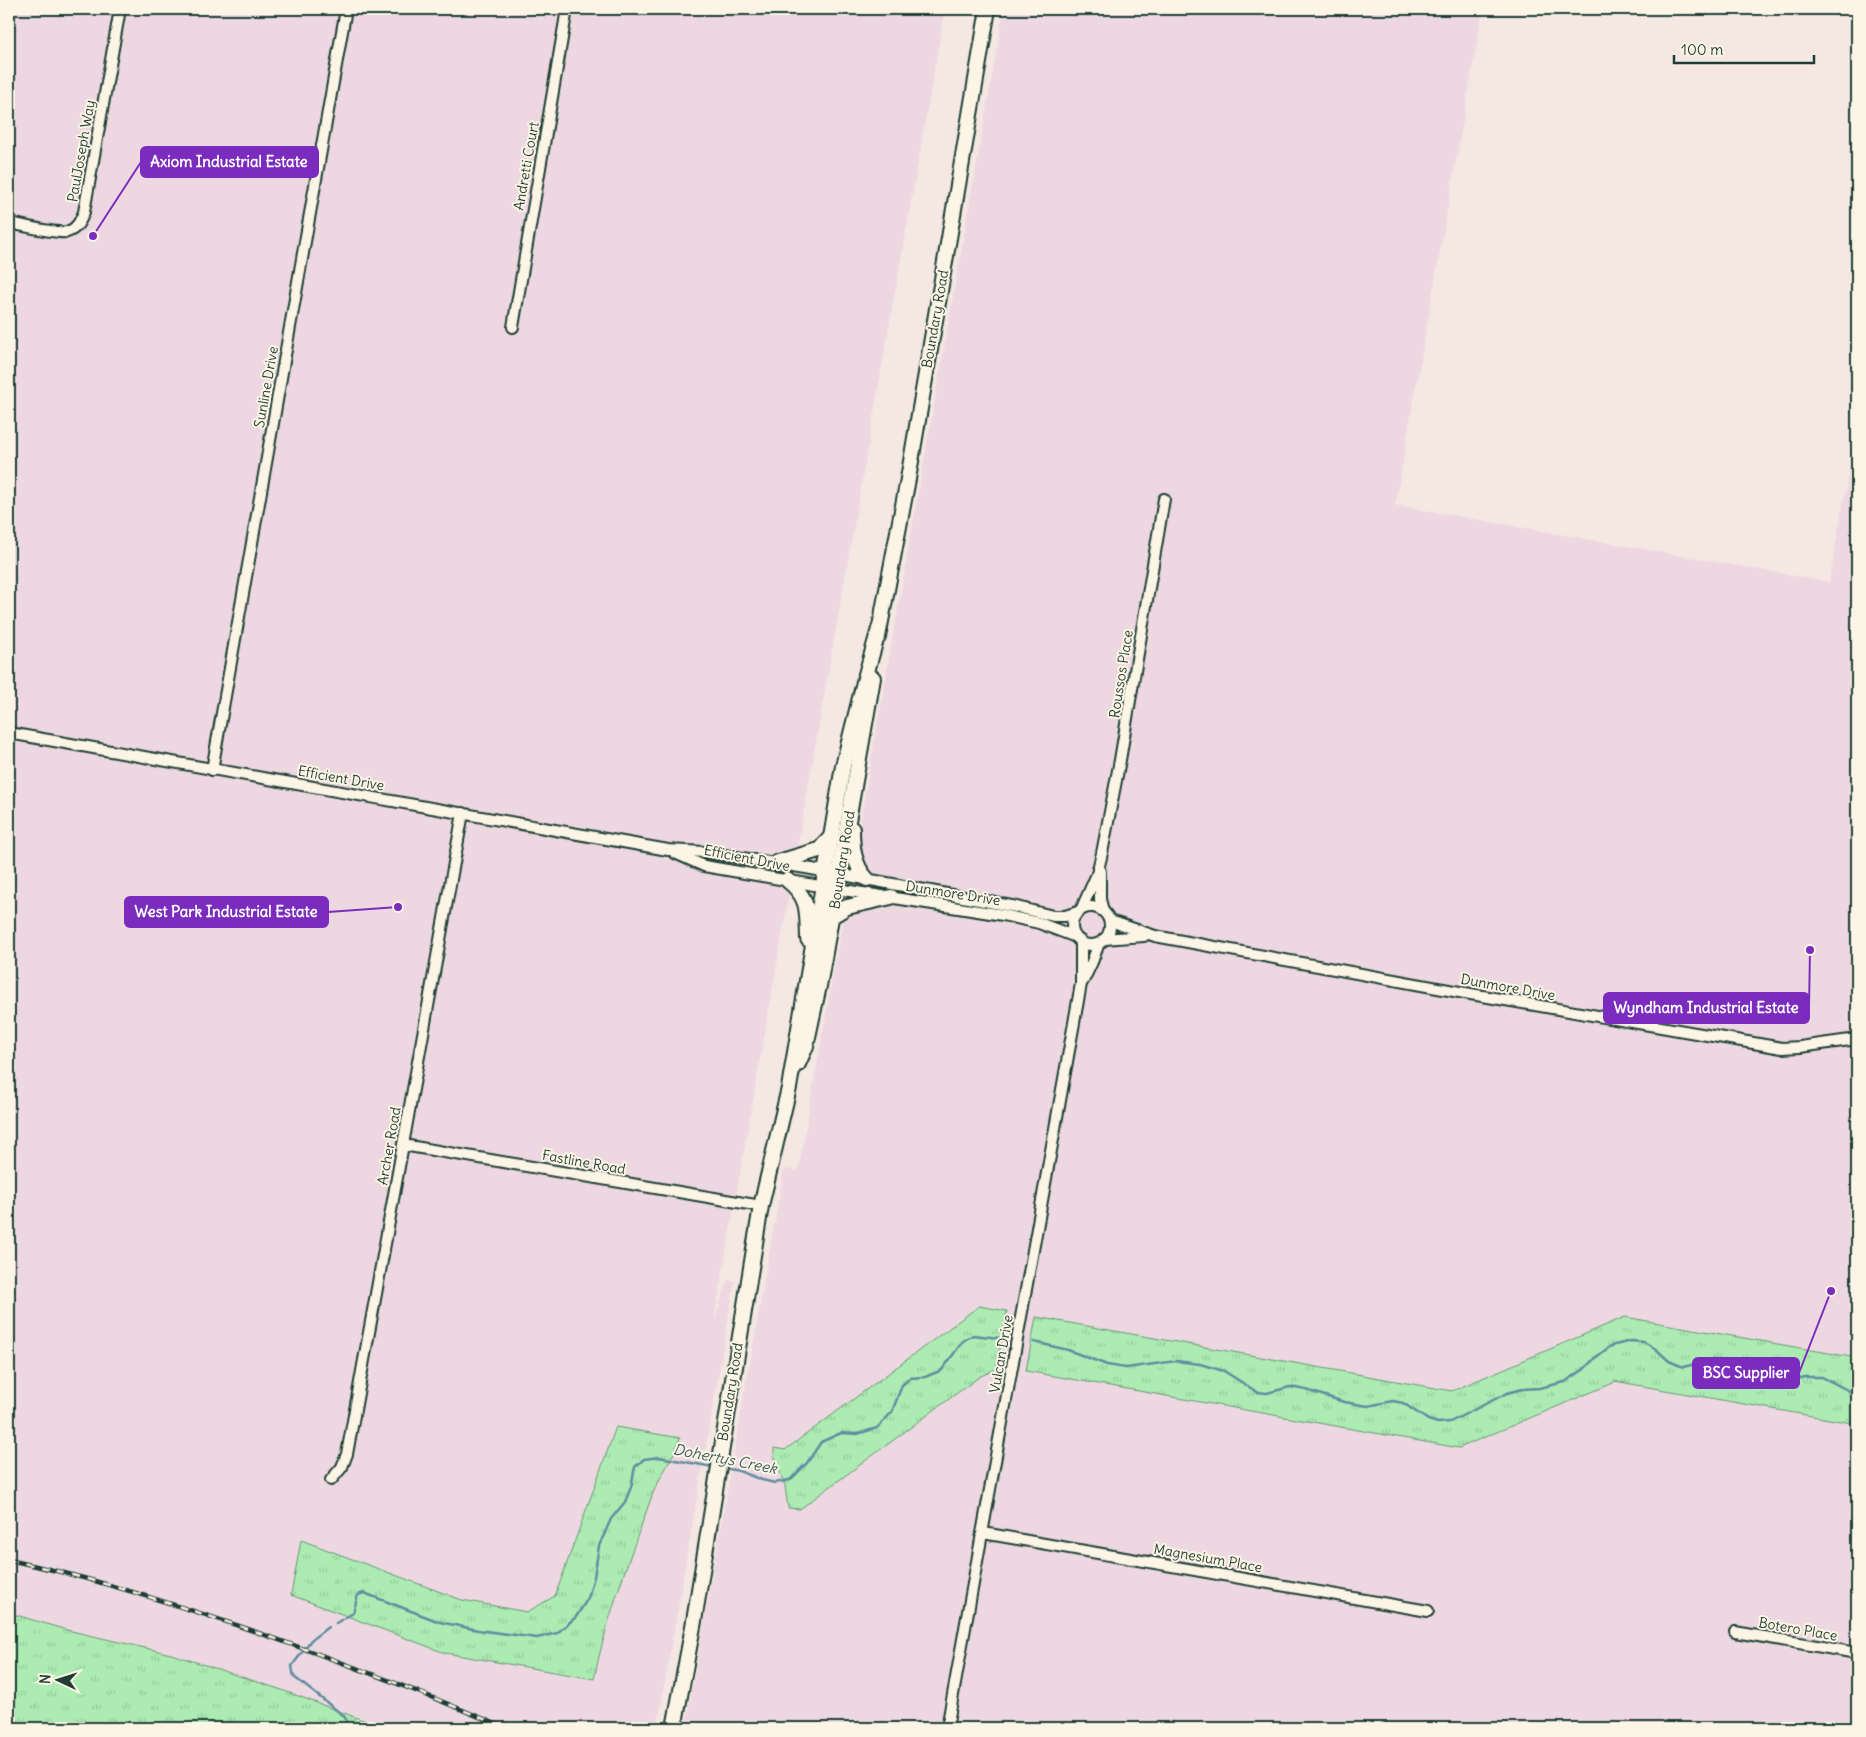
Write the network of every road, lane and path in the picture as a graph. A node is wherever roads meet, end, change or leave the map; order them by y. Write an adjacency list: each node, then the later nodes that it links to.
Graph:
1 (120, 9): 5 (street, PaulJoseph Way)
2 (346, 9): 10 (street, Sunline Drive)
3 (567, 9): 6 (street, Andretti Court)
4 (988, 9): 8 (main road, Boundary Road)
5 (9, 223)
6 (513, 327)
7 (1164, 499): 15 (street, Roussos Place)
8 (879, 629): 11 (main road, Boundary Road); 13 (main road, Boundary Road)
9 (9, 733): 10 (street, Efficient Drive)
10 (212, 770): 12 (street, Efficient Drive)
11 (851, 803): 17 (main road, Boundary Road); 18 (main road)
12 (463, 813): 14 (street, Efficient Drive); 34 (street, Archer Road)
13 (831, 837): 16 (main road); 17 (main road, Boundary Road)
14 (668, 850): 16 (street, Efficient Drive); 19 (street, Efficient Drive)
15 (1102, 853): 23 (street, Roussos Place); 24 (street, Roussos Place)
16 (775, 863): 17 (street, Efficient Drive)
17 (832, 873): 18 (street, Dunmore Drive); 20 (main road, Boundary Road); 21 (main road, Boundary Road)
18 (867, 879): 24 (street, Dunmore Drive)
19 (787, 880): 20 (street, Efficient Drive); 30 (main road)
20 (823, 886): 21 (street, Dunmore Drive); 30 (main road, Boundary Road)
21 (837, 890): 22 (street, Dunmore Drive); 25 (main road, Boundary Road)
22 (892, 897): 25 (main road); 28 (street, Dunmore Drive)
23 (1102, 910): 24 (street); 26 (street)
24 (1080, 911): 28 (street)
25 (832, 916): 33 (main road, Boundary Road)
26 (1110, 921): 27 (street, Dunmore Drive); 29 (street)
27 (1155, 936): 29 (street, Dunmore Drive); 32 (street, Dunmore Drive)
28 (1078, 939): 29 (street); 31 (street, Vulcan Drive)
29 (1102, 941): 31 (street, Vulcan Drive)
30 (809, 970): 33 (main road, Boundary Road)
31 (1081, 984): 37 (street, Vulcan Drive)
32 (1857, 1039)
33 (789, 1088): 35 (main road, Boundary Road)
34 (403, 1145): 35 (street, Fastline Road); 36 (street, Archer Road)
35 (761, 1206): 41 (main road, Boundary Road)
36 (332, 1480)
37 (983, 1533): 38 (street, Magnesium Place); 42 (street, Vulcan Drive)
38 (1428, 1611)
39 (1735, 1632): 40 (street, Botero Place)
40 (1857, 1653)
41 (674, 1728)
42 (947, 1728)

